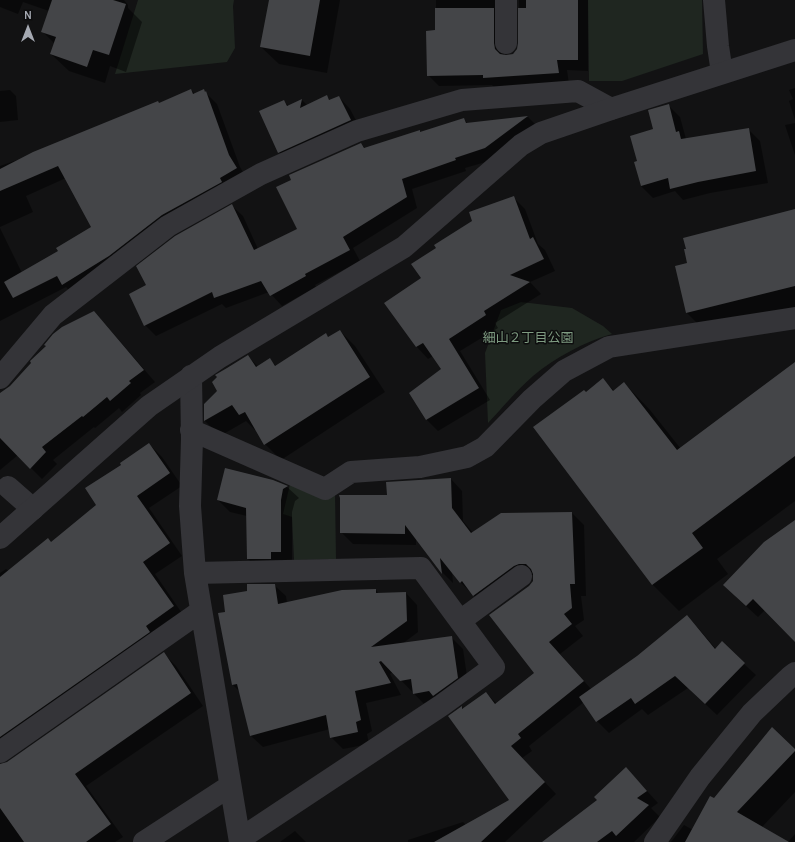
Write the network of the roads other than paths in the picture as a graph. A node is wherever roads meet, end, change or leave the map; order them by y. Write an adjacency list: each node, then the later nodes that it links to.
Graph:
1 (506, 0): 3 (street)
2 (714, 0): 5 (street)
3 (506, 43)
4 (795, 50): 5 (street)
5 (722, 73): 6 (street)
6 (611, 109): 8 (street); 9 (street)
7 (795, 318): 10 (street)
8 (191, 376): 10 (street); 12 (street)
9 (0, 378)
10 (191, 430): 14 (street)
11 (8, 487): 12 (street)
12 (33, 509): 13 (street)
13 (0, 538)
14 (195, 573): 16 (street); 17 (street)
15 (521, 576): 17 (street)
16 (201, 611): 19 (street); 20 (street)
17 (460, 621): 21 (street)
18 (795, 673): 23 (street)
19 (0, 752)
20 (230, 786): 21 (street); 22 (street)
21 (240, 841)
22 (144, 842)
23 (655, 842)

